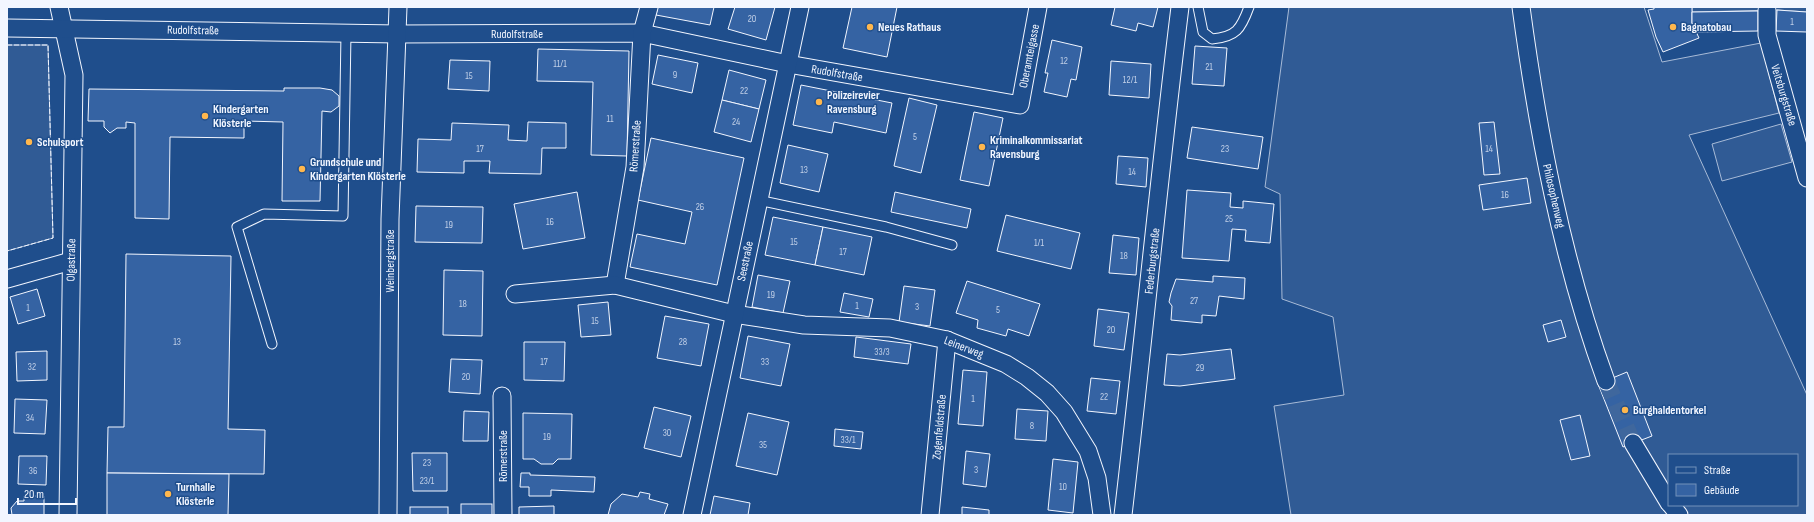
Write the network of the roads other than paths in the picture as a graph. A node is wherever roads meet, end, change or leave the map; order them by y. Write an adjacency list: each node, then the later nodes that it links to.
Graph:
1 (59, 7): 12 (street, Olgastraße)
2 (398, 7): 15 (street, Weinbergstraße)
3 (649, 7): 14 (street, Römerstraße)
4 (800, 7): 16 (street, Seestraße)
5 (1038, 7): 17 (street, Oberamteigasse)
6 (1180, 7): 39 (street, Federburgstraße)
7 (1198, 7): 8 (lane)
8 (1249, 7)
9 (1521, 7): 28 (street, Philosophenweg)
10 (1767, 10): 18 (street, Veitsburgstraße)
11 (7, 28): 12 (street, Rudolfstraße)
12 (65, 28): 13 (street, Rudolfstraße); 21 (street, Olgastraße)
13 (346, 33): 15 (street, Rudolfstraße); 27 (lane)
14 (642, 33): 15 (street, Rudolfstraße); 16 (street, Rudolfstraße); 23 (street, Römerstraße)
15 (398, 34): 34 (street, Weinbergstraße)
16 (788, 64): 17 (street, Rudolfstraße); 19 (street, Seestraße)
17 (1020, 106)
18 (1807, 178)
19 (758, 200): 20 (lane); 25 (street, Seestraße)
20 (952, 245)
21 (71, 261): 22 (street); 33 (street, Olgastraße)
22 (7, 279)
23 (615, 285): 24 (street); 25 (street)
24 (515, 294)
25 (734, 314): 26 (street, Leinerweg); 36 (street, Seestraße)
26 (947, 340): 37 (street, Zogenfeldstraße); 38 (street, Leinerweg)
27 (272, 344)
28 (1606, 381)
29 (502, 396): 35 (street, Römerstraße)
30 (1633, 443): 31 (street)
31 (1668, 501)
32 (1672, 506): 40 (street)
33 (68, 515)
34 (388, 515)
35 (503, 515)
36 (692, 515)
37 (930, 515)
38 (1102, 515)
39 (1123, 515)
40 (1680, 515)

